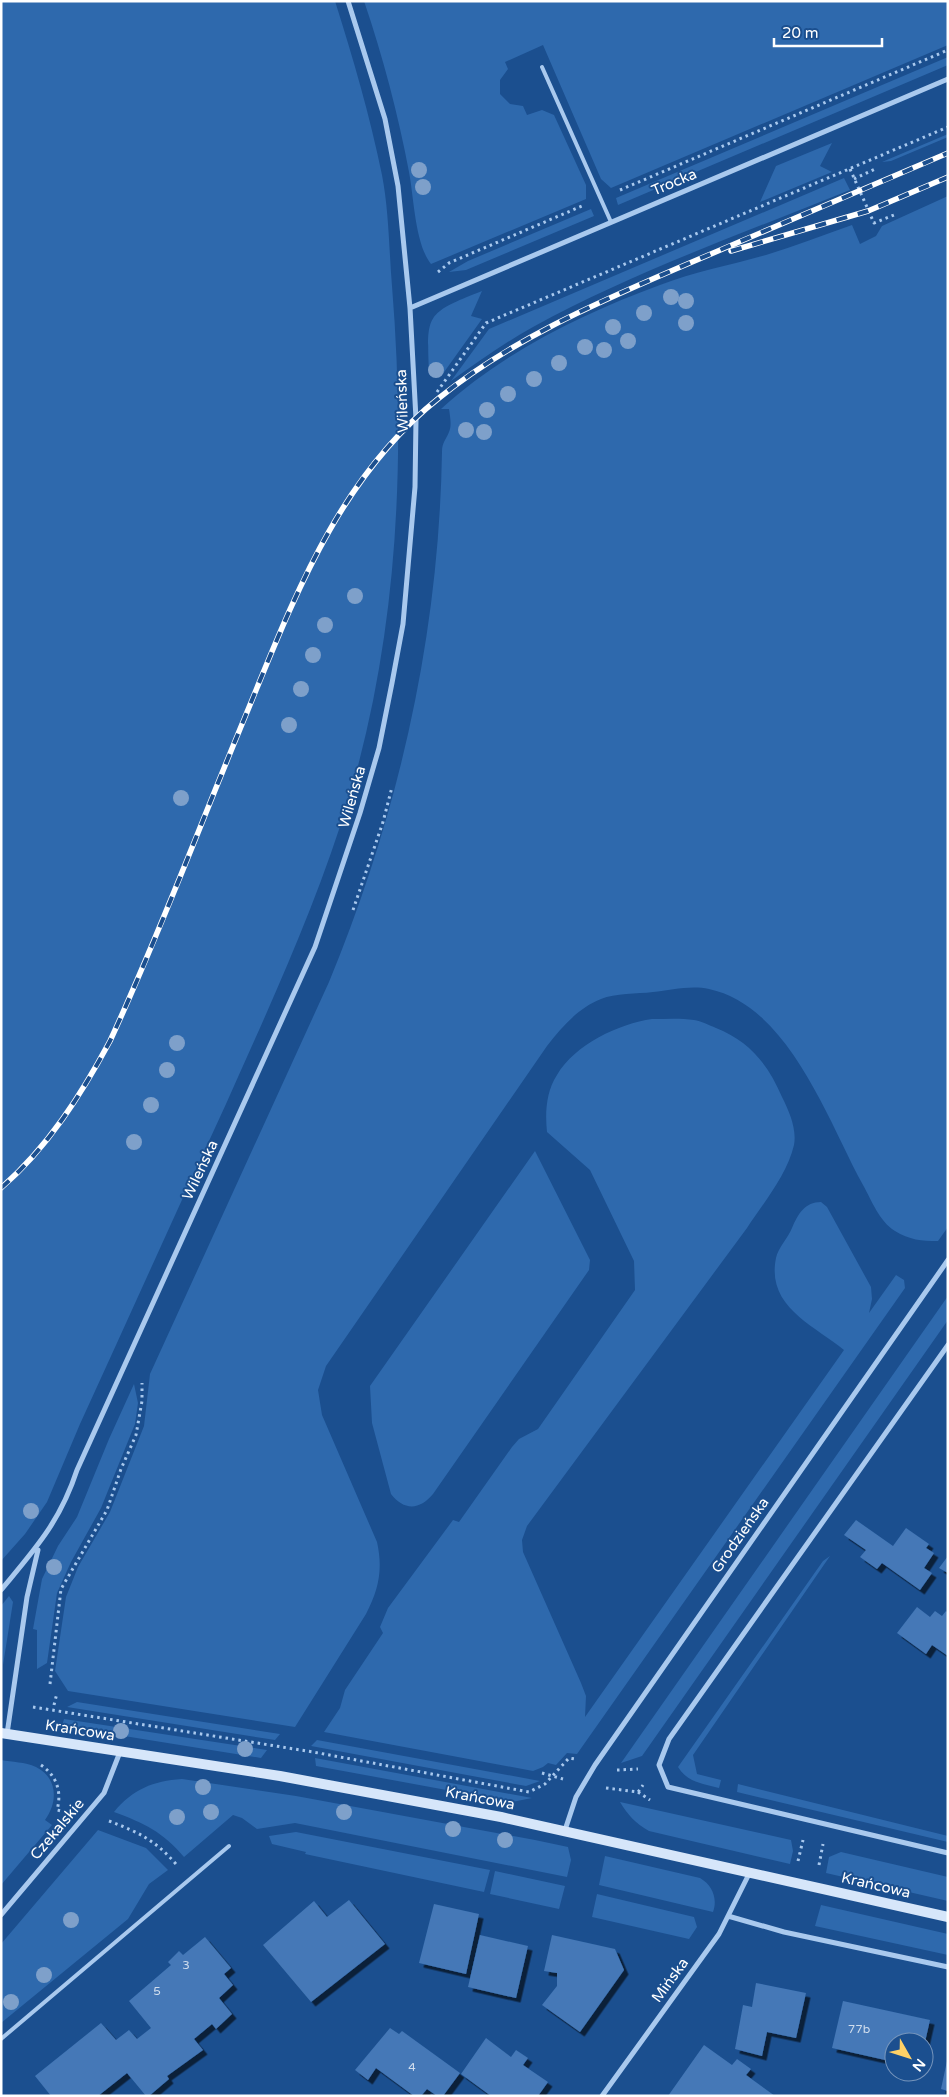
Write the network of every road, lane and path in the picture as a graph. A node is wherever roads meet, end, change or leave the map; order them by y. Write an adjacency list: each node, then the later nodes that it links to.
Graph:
1 (348, 1): 12 (street, Wileńska)
2 (948, 50): 9 (path)
3 (542, 67): 9 (lane)
4 (948, 80): 11 (street, Trocka)
5 (948, 127): 6 (path)
6 (850, 169): 8 (path); 13 (path)
7 (875, 169): 8 (path)
8 (854, 179): 10 (path)
9 (601, 198): 11 (lane); 12 (path)
10 (894, 215)
11 (611, 222): 12 (street, Trocka)
12 (410, 308): 19 (street, Wileńska)
13 (437, 399)
14 (394, 781): 15 (path)
15 (349, 919)
16 (948, 1260): 31 (street, Grodzieńska)
17 (948, 1345): 33 (street)
18 (142, 1381): 21 (path)
19 (40, 1544): 20 (street, Wileńska); 25 (street, Wileńska)
20 (1, 1590)
21 (50, 1684)
22 (57, 1693): 23 (path)
23 (54, 1705)
24 (38, 1708): 27 (path)
25 (4, 1733): 26 (street, Krańcowa)
26 (120, 1752): 31 (street, Krańcowa); 36 (street, Czekalskie)
27 (569, 1758)
28 (34, 1762): 29 (path)
29 (61, 1811)
30 (106, 1821): 35 (path)
31 (565, 1830): 34 (street, Krańcowa)
32 (229, 1846): 35 (lane)
33 (948, 1853)
34 (750, 1872): 37 (street, Mińska); 38 (street, Krańcowa)
35 (190, 1879): 40 (lane)
36 (1, 1915)
37 (728, 1916): 39 (street); 41 (street, Mińska)
38 (948, 1917)
39 (948, 1967)
40 (1, 2039)
41 (602, 2096)

